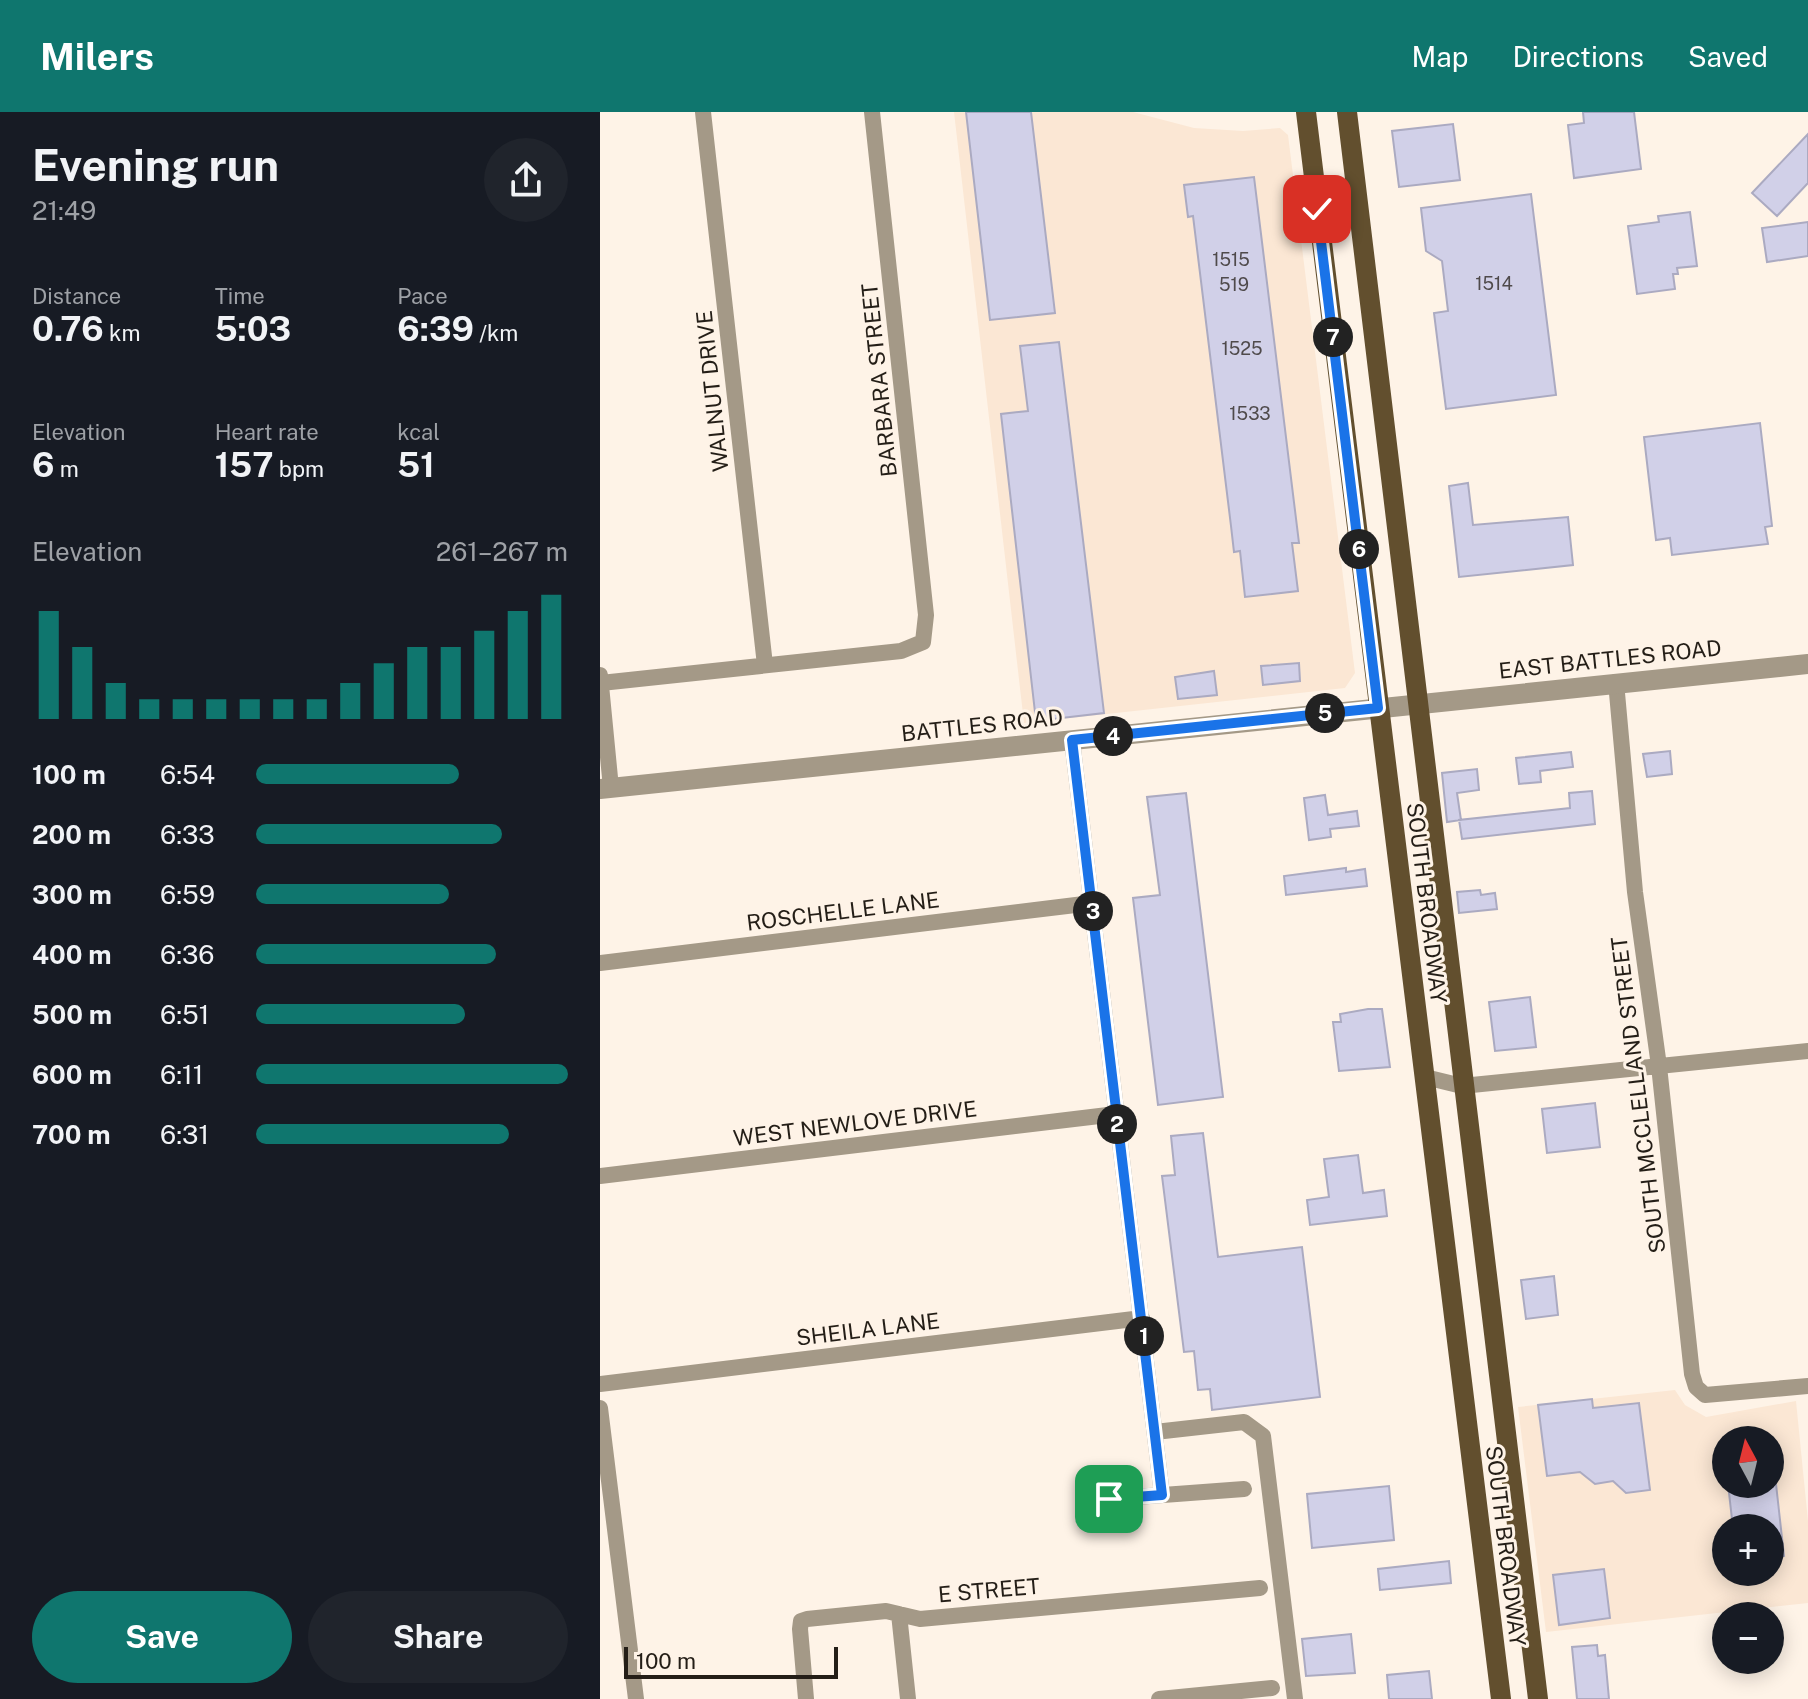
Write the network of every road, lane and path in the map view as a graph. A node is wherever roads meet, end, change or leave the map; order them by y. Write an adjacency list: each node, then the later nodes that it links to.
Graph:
1 (703, 112): 6 (street, WALNUT DRIVE)
2 (872, 112): 6 (street, BARBARA STREET)
3 (1306, 112): 11 (main road, SOUTH BROADWAY)
4 (1347, 112): 10 (main road, SOUTH BROADWAY)
5 (1808, 664): 8 (street, EAST BATTLES ROAD)
6 (765, 665): 9 (street)
7 (600, 675): 9 (street)
8 (1616, 682): 10 (street, EAST BATTLES ROAD); 17 (street, SOUTH MCCLELLAND STREET)
9 (601, 683): 13 (street)
10 (1416, 704): 11 (street, BATTLES ROAD); 19 (main road, SOUTH BROADWAY)
11 (1378, 708): 12 (street, BATTLES ROAD); 18 (main road, SOUTH BROADWAY)
12 (1072, 740): 13 (street, BATTLES ROAD); 14 (street)
13 (605, 788)
14 (1092, 903): 15 (street, ROSCHELLE LANE); 21 (street)
15 (600, 963)
16 (1808, 1051): 17 (street)
17 (1659, 1066): 19 (street); 25 (street, SOUTH MCCLELLAND STREET)
18 (1425, 1077): 19 (street); 20 (main road, SOUTH BROADWAY)
19 (1462, 1086): 20 (street); 40 (main road, SOUTH BROADWAY)
20 (1428, 1104): 39 (main road, SOUTH BROADWAY)
21 (1116, 1114): 22 (street, WEST NEWLOVE DRIVE); 23 (street)
22 (600, 1176)
23 (1142, 1318): 24 (street, SHEILA LANE); 27 (street)
24 (600, 1384)
25 (1808, 1386)
26 (600, 1408): 34 (street)
27 (1155, 1432): 30 (street); 38 (street)
28 (1244, 1489): 30 (street)
29 (1092, 1495): 30 (street)
30 (1162, 1495)
31 (1260, 1588): 32 (street, E STREET)
32 (899, 1614): 35 (street, E STREET); 36 (street)
33 (1272, 1688): 37 (street)
34 (636, 1699)
35 (806, 1699)
36 (908, 1699)
37 (1159, 1699)
38 (1295, 1699)
39 (1501, 1699)
40 (1538, 1699)

